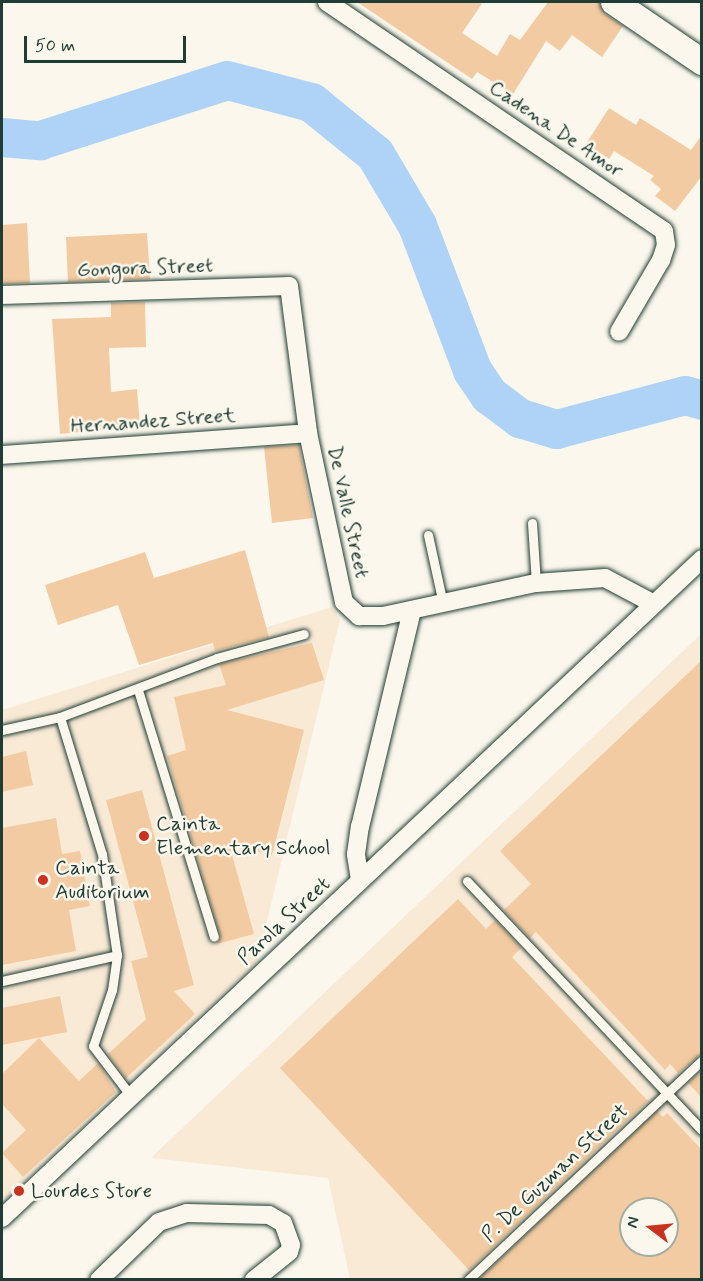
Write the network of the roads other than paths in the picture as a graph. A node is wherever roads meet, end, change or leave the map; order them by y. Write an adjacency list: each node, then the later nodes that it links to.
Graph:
1 (327, 2): 6 (street, Cadena De Amor)
2 (614, 2): 3 (street)
3 (702, 62)
4 (289, 285): 5 (street, Gongora Street); 7 (street, De Valle Street)
5 (2, 295)
6 (619, 332)
7 (308, 433): 8 (street, Hernandez Street); 15 (street, De Valle Street)
8 (2, 455)
9 (532, 523): 12 (lane)
10 (428, 536): 14 (lane)
11 (702, 559): 13 (street, Parola Street)
12 (536, 583): 13 (street, De Valle Street); 14 (street, De Valle Street)
13 (654, 603): 20 (street, Parola Street)
14 (442, 604): 15 (street, De Valle Street)
15 (412, 610): 20 (street)
16 (304, 634): 17 (lane)
17 (138, 690): 18 (lane); 22 (lane)
18 (60, 717): 19 (lane); 23 (lane)
19 (2, 730)
20 (360, 880): 27 (street, Parola Street)
21 (467, 881): 26 (lane)
22 (214, 938)
23 (117, 955): 24 (lane); 27 (lane)
24 (2, 981)
25 (702, 1060): 26 (lane, P. De Guzman Street)
26 (667, 1092): 28 (lane); 32 (lane, P. De Guzman Street)
27 (131, 1096): 29 (street, Parola Street)
28 (702, 1130)
29 (2, 1218)
30 (99, 1280): 31 (street)
31 (254, 1280)
32 (468, 1280)

